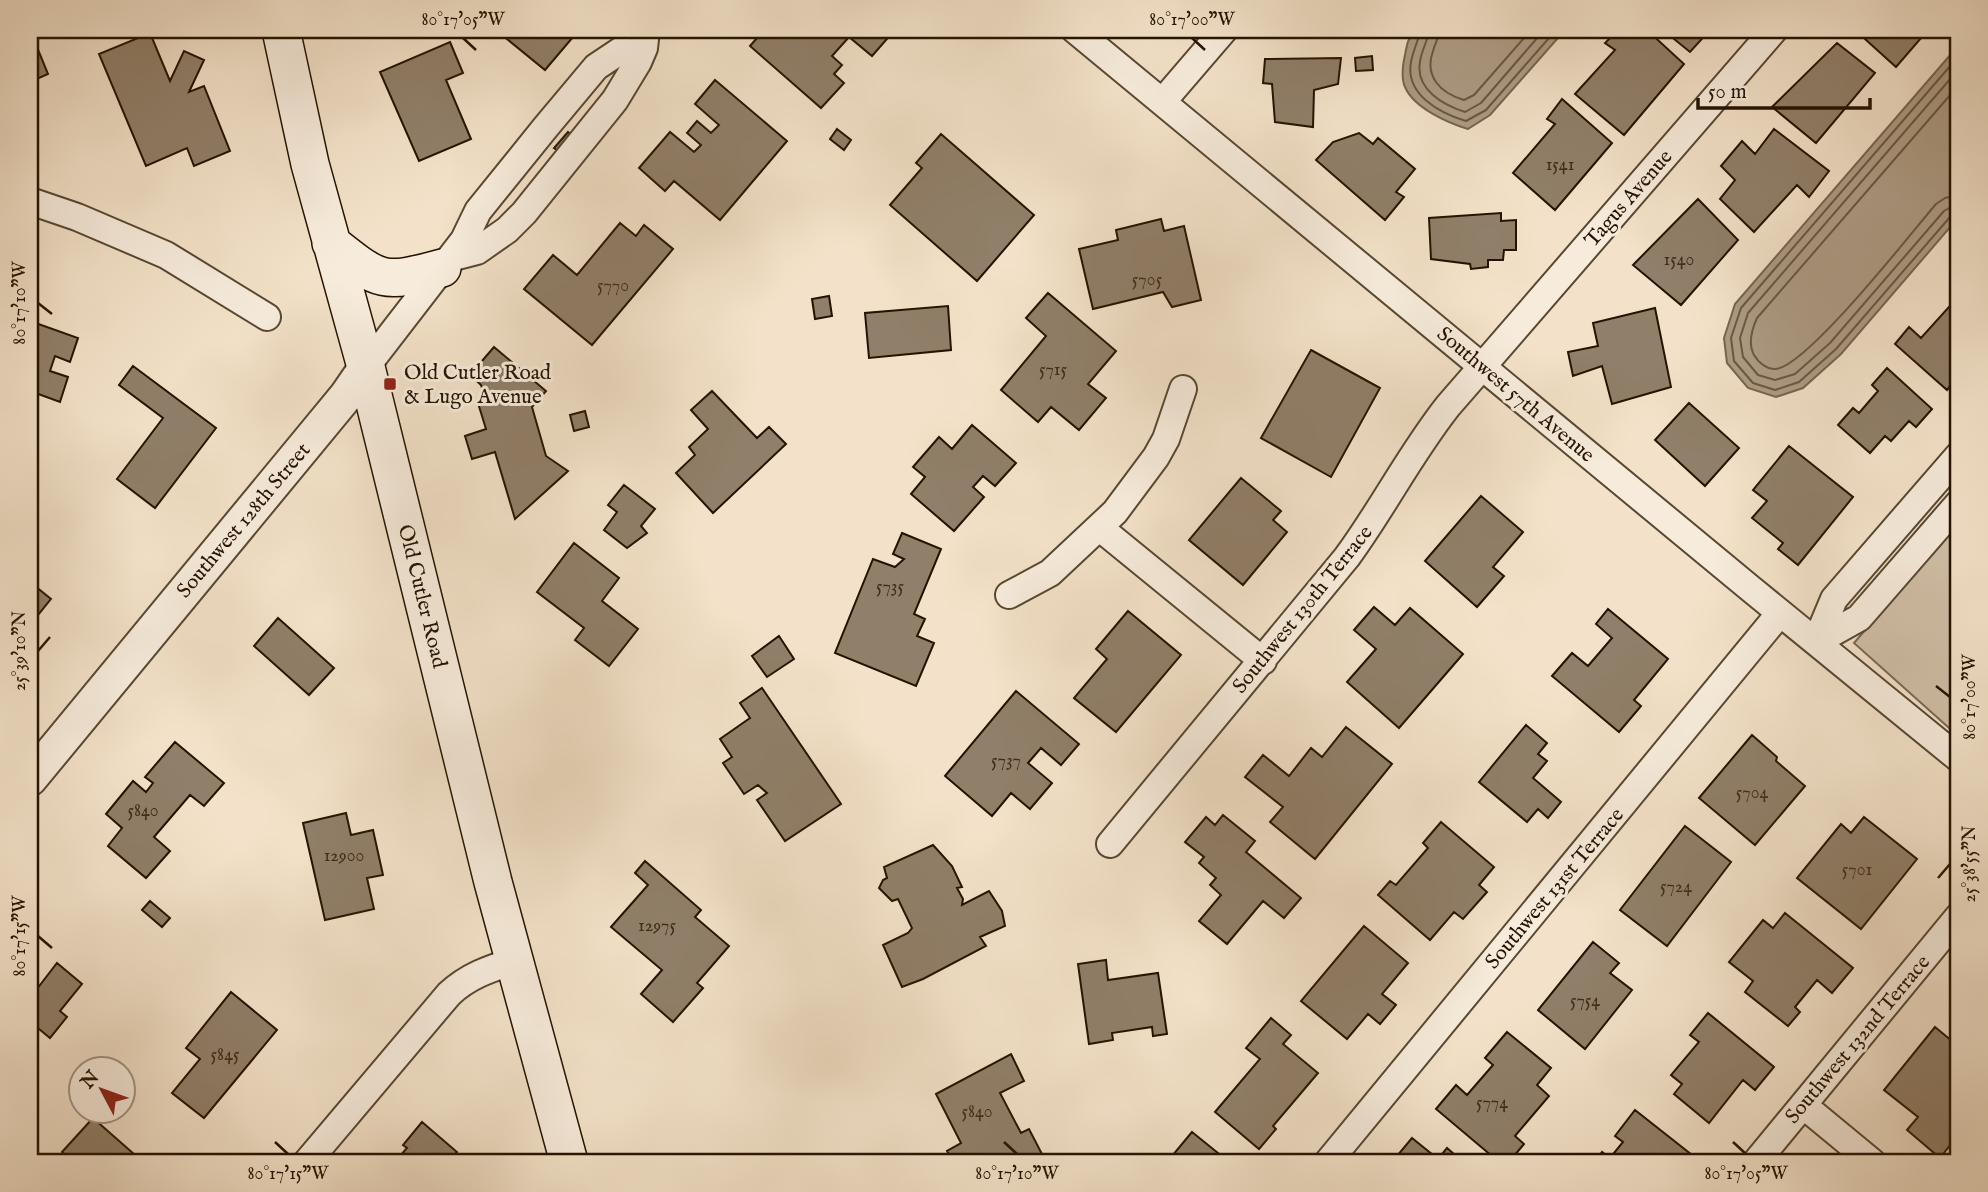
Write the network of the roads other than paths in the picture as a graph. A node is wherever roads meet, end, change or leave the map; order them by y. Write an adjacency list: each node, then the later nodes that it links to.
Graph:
1 (281, 30): 9 (main road, Old Cutler Road)
2 (646, 30): 10 (street)
3 (1075, 30): 7 (street, Southwest 57th Avenue)
4 (1224, 30): 7 (street)
5 (1774, 30): 12 (street, Tagus Avenue)
6 (631, 39): 10 (street, Southwest 128th Street)
7 (1163, 101): 12 (street, Southwest 57th Avenue)
8 (30, 201): 11 (street)
9 (331, 243): 10 (main road); 13 (main road, Old Cutler Road)
10 (452, 255): 13 (street, Southwest 128th Street)
11 (267, 317)
12 (1483, 366): 19 (street, Southwest 57th Avenue); 21 (street, Southwest 130th Terrace)
13 (366, 367): 23 (street, Southwest 128th Street); 26 (main road, Old Cutler Road)
14 (1183, 389): 17 (street)
15 (1958, 456): 20 (street)
16 (1958, 504): 20 (street)
17 (1100, 528): 18 (street); 21 (street)
18 (1009, 595)
19 (1780, 613): 20 (street, Southwest 57th Avenue); 30 (street, Southwest 131st Terrace)
20 (1816, 642): 22 (street, Southwest 57th Avenue)
21 (1263, 661): 24 (street, Southwest 130th Terrace)
22 (1958, 758)
23 (30, 779)
24 (1110, 844)
25 (1958, 917): 27 (street, Southwest 132nd Terrace)
26 (514, 961): 28 (street); 29 (main road, Old Cutler Road)
27 (1803, 1105): 31 (street, Southwest 132nd Terrace); 32 (street)
28 (307, 1162)
29 (569, 1162)
30 (1328, 1162)
31 (1756, 1162)
32 (1872, 1162)

